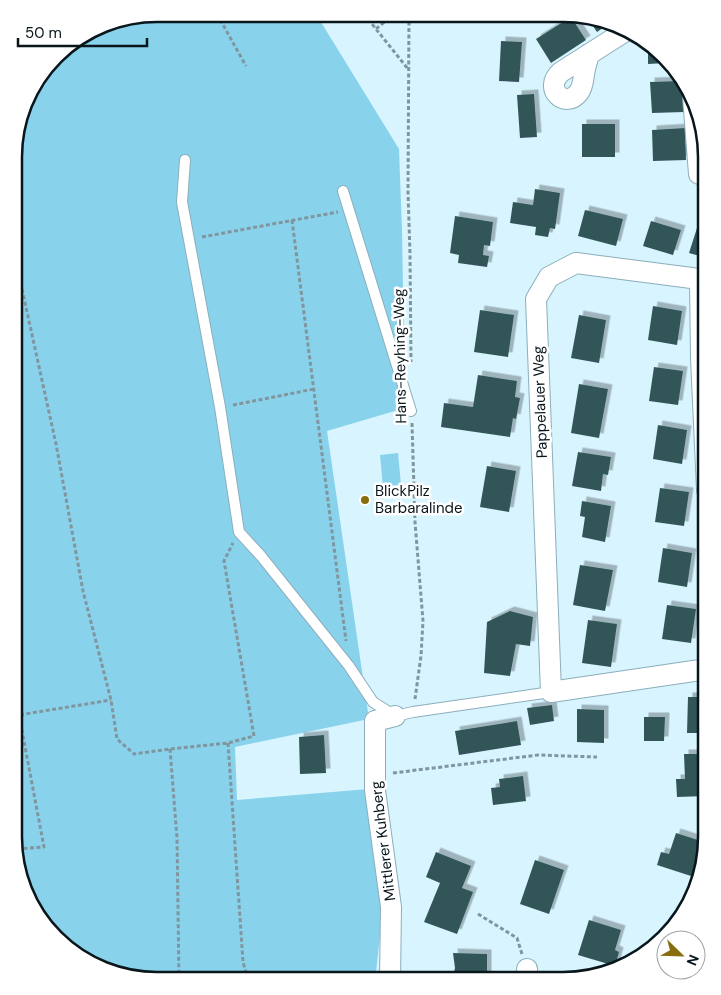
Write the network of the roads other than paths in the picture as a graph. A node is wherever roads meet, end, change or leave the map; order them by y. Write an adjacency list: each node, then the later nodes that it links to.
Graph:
1 (619, 35): 2 (street)
2 (590, 54)
3 (696, 129): 5 (street)
4 (185, 160): 11 (lane)
5 (698, 161)
6 (344, 192): 8 (lane)
7 (698, 279): 10 (street, Pappelauer Weg)
8 (411, 411)
9 (698, 671): 10 (street)
10 (551, 692): 11 (lane)
11 (404, 714): 12 (street, Mittlerer Kuhberg)
12 (390, 972)

